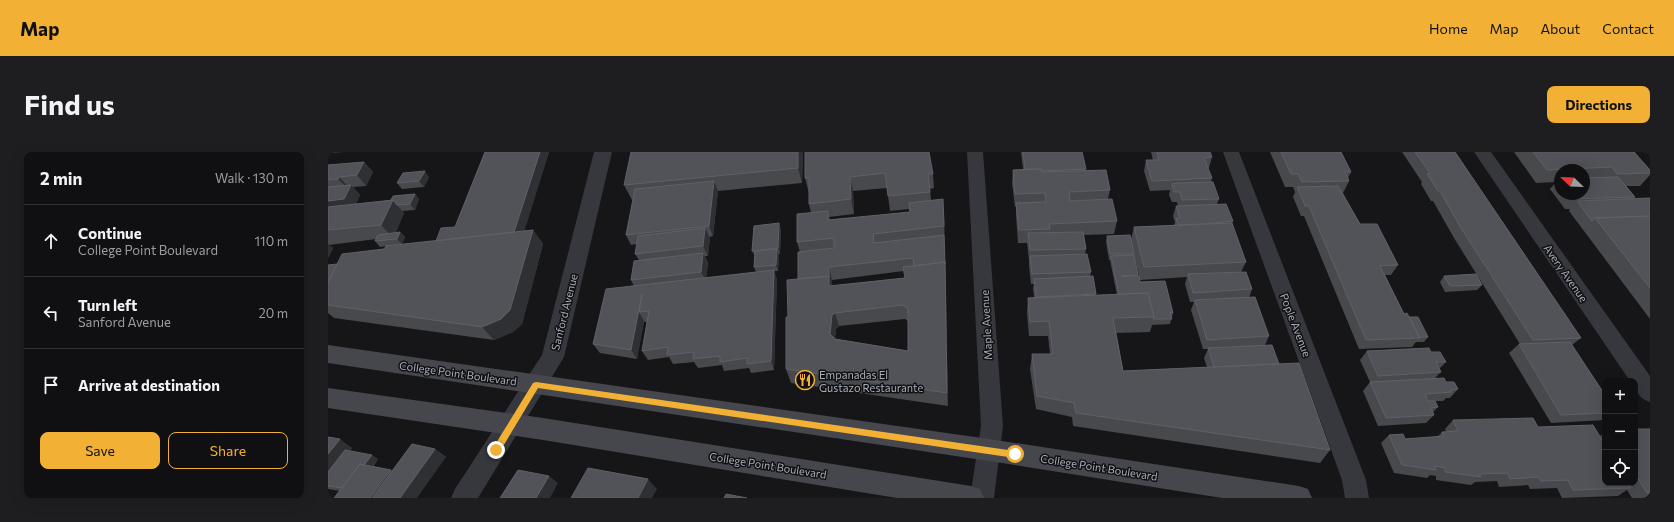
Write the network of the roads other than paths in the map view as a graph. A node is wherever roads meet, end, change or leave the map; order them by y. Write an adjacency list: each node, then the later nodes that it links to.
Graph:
1 (603, 152): 6 (street, Sanford Avenue)
2 (975, 152): 10 (street, Maple Avenue)
3 (1231, 152): 15 (street, Pople Avenue)
4 (1482, 152): 7 (street, Avery Avenue)
5 (328, 354): 6 (main road, College Point Boulevard)
6 (536, 385): 9 (street, Sanford Avenue); 10 (main road, College Point Boulevard)
7 (1650, 394)
8 (328, 398): 9 (main road, College Point Boulevard)
9 (512, 424): 11 (street, Sanford Avenue); 12 (main road, College Point Boulevard)
10 (988, 450): 13 (street, Maple Avenue); 14 (main road, College Point Boulevard)
11 (464, 498)
12 (970, 498)
13 (982, 498)
14 (1299, 498)
15 (1357, 498)

